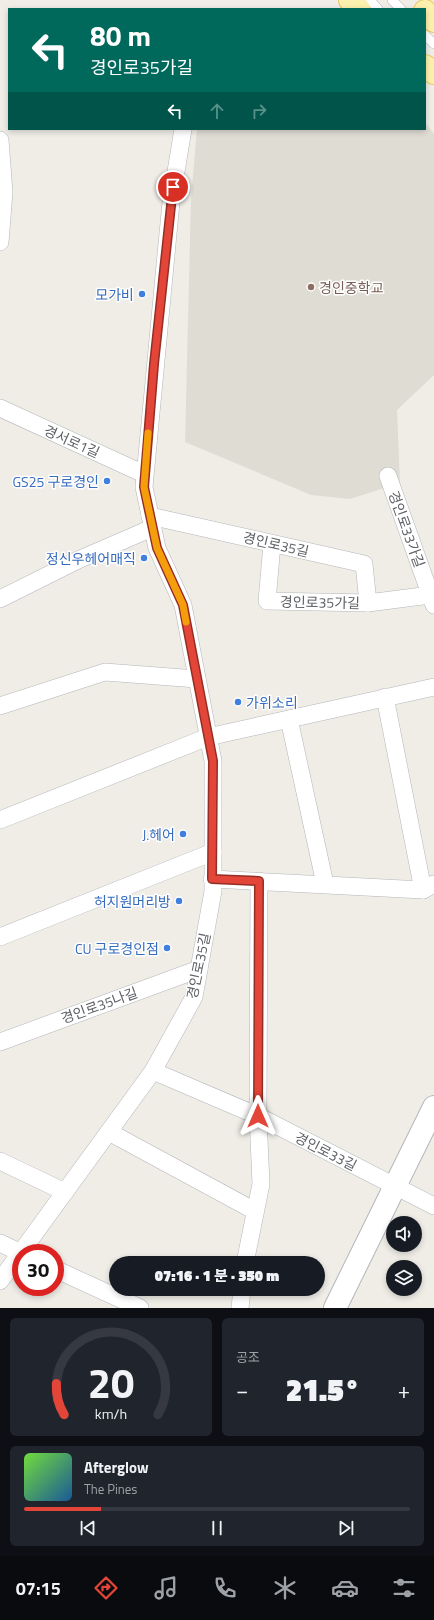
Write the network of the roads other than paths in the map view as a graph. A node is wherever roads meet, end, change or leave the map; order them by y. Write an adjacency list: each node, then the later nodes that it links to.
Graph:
1 (350, 0): 5 (main road)
2 (370, 0): 6 (lane)
3 (392, 0): 7 (lane)
4 (414, 0): 8 (main road)
5 (358, 8)
6 (377, 8)
7 (400, 8)
8 (422, 8)
9 (426, 12): 10 (main road)
10 (434, 21)
11 (426, 36): 12 (lane)
12 (434, 44)
13 (426, 62): 14 (lane)
14 (434, 72)
15 (183, 130): 19 (street, 경인로35길)
16 (0, 140): 17 (street)
17 (0, 242)
18 (0, 408): 19 (street, 경서로1길)
19 (144, 474): 21 (street, 경인로35길)
20 (388, 476): 24 (street, 경인로33가길)
21 (151, 522): 22 (street, 경인로35길); 23 (street); 26 (street, 경인로35길)
22 (272, 544): 25 (street, 경인로35길); 25 (street, 경인로35가길)
23 (0, 599)
24 (432, 600): 25 (street, 경인로35가길)
25 (368, 603)
26 (197, 679): 29 (street); 31 (street, 경인로35길)
27 (434, 687): 28 (street)
28 (385, 697): 30 (street); 37 (street)
29 (0, 706)
30 (289, 719): 31 (street); 36 (street)
31 (208, 737): 32 (street); 33 (street, 경인로35길)
32 (0, 820)
33 (213, 852): 34 (street, 경인로35길); 38 (street)
34 (212, 879): 35 (street); 39 (street, 경인로35길)
35 (259, 881): 36 (street); 43 (street)
36 (325, 884): 37 (street)
37 (428, 887)
38 (0, 937)
39 (199, 969): 40 (street, 경인로35나길); 41 (street, 경인로35길)
40 (0, 1042)
41 (154, 1071): 43 (street); 44 (street, 경인로35길)
42 (434, 1108): 46 (street)
43 (258, 1116): 46 (street, 경인로33길); 49 (street)
44 (109, 1132): 47 (street, 경인로35길); 49 (street)
45 (0, 1161): 47 (street)
46 (395, 1187): 48 (street, 경인로33길); 60 (street)
47 (65, 1192): 51 (street, 경인로35길)
48 (434, 1206)
49 (255, 1211): 53 (street)
50 (0, 1243): 52 (street)
51 (27, 1244)
52 (12, 1249)
53 (246, 1256)
54 (12, 1265): 56 (street, 경인로35길)
55 (64, 1273): 58 (street)
56 (0, 1281)
57 (241, 1296): 59 (street)
58 (140, 1308)
59 (240, 1308)
60 (335, 1308)

